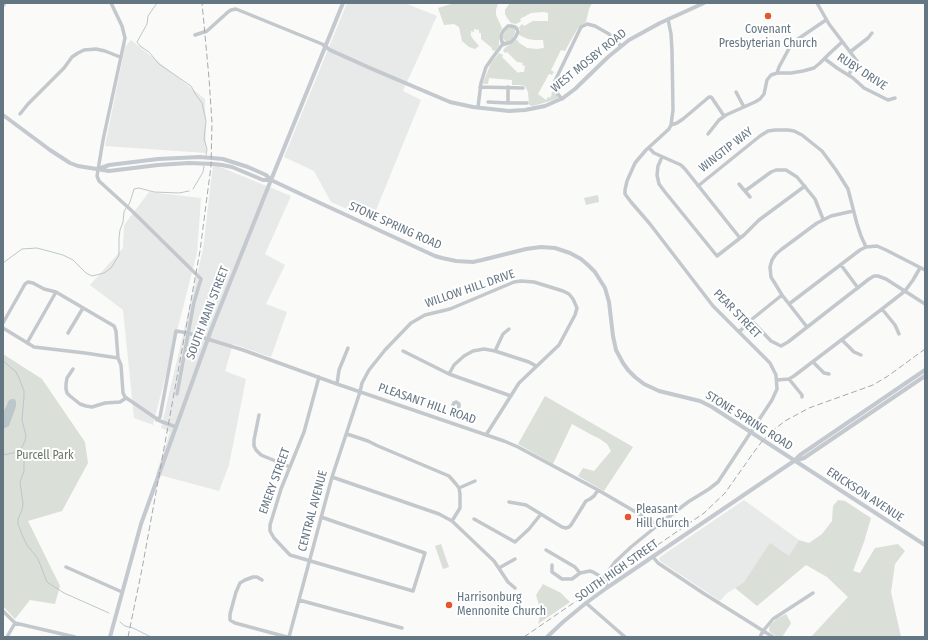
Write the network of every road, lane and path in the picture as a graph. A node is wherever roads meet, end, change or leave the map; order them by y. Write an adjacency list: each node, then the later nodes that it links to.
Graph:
1 (111, 3): 14 (street)
2 (343, 3): 12 (main road, SOUTH MAIN STREET)
3 (704, 3): 5 (main road, WEST MOSBY ROAD)
4 (817, 3): 6 (street)
5 (668, 19): 11 (main road, WEST MOSBY ROAD); 32 (street)
6 (826, 20): 9 (street); 16 (street)
7 (872, 33): 13 (street)
8 (195, 35): 12 (street)
9 (842, 42): 13 (street); 15 (street)
10 (505, 44): 10 (street); 18 (street)
11 (621, 46): 23 (main road, WEST MOSBY ROAD); 23 (street)
12 (326, 47): 27 (main road, WEST MOSBY ROAD); 37 (main road, SOUTH MAIN STREET)
13 (850, 52): 17 (street)
14 (120, 57): 29 (street); 36 (street)
15 (825, 59): 16 (street, RUBY DRIVE); 17 (street, RUBY DRIVE)
16 (777, 73): 28 (street)
17 (849, 75): 22 (street, RUBY DRIVE)
18 (480, 87): 19 (street); 27 (street)
19 (508, 87): 20 (street); 25 (street)
20 (523, 88)
21 (736, 92): 28 (street)
22 (895, 98)
23 (562, 99): 27 (main road, WEST MOSBY ROAD)
24 (488, 102): 25 (street)
25 (508, 103): 26 (street)
26 (527, 103)
27 (478, 107)
28 (744, 107): 31 (street)
29 (20, 114)
30 (3, 115): 36 (main road, STONE SPRING ROAD)
31 (724, 116): 32 (street); 33 (street)
32 (671, 125): 34 (street, PEAR STREET)
33 (708, 134)
34 (648, 148): 35 (street); 63 (street, PEAR STREET)
35 (662, 157): 39 (street); 45 (street)
36 (98, 169): 37 (main road, STONE SPRING ROAD); 37 (main road, STONE SPRING ROAD); 65 (street)
37 (271, 180): 67 (main road, SOUTH MAIN STREET); 94 (main road, STONE SPRING ROAD)
38 (739, 184): 41 (street)
39 (698, 186): 43 (street, WINGTIP WAY); 45 (street)
40 (805, 186): 41 (street); 44 (street); 45 (street)
41 (745, 191): 42 (street)
42 (750, 197)
43 (853, 211): 44 (street); 46 (street, WINGTIP WAY)
44 (823, 219): 53 (street)
45 (740, 238)
46 (866, 247): 47 (street); 48 (street)
47 (841, 265): 50 (street); 54 (street)
48 (920, 268): 49 (street); 51 (street)
49 (925, 270)
50 (858, 288): 51 (street); 60 (street)
51 (905, 291): 55 (street); 57 (street)
52 (56, 292): 56 (street); 59 (street); 69 (street)
53 (782, 295): 54 (street); 58 (street)
54 (790, 304): 60 (street)
55 (925, 304)
56 (83, 308): 64 (street); 74 (street)
57 (882, 309): 66 (street); 68 (street)
58 (751, 320): 60 (street); 63 (street)
59 (3, 323)
60 (808, 327)
61 (3, 328): 69 (street)
62 (509, 329): 72 (street)
63 (739, 332): 84 (street, PEAR STREET)
64 (68, 333)
65 (188, 333): 67 (street, PLEASANT HILL ROAD); 87 (street); 92 (street, PLEASANT HILL ROAD)
66 (900, 334)
67 (208, 340): 82 (street, PLEASANT HILL ROAD); 93 (main road, SOUTH MAIN STREET)
68 (842, 340): 73 (street); 75 (street)
69 (27, 343): 74 (street)
70 (348, 348): 85 (street)
71 (403, 351): 79 (street)
72 (495, 351): 76 (street); 79 (street)
73 (861, 355)
74 (118, 358): 90 (street)
75 (813, 362): 80 (street); 83 (street)
76 (536, 366): 86 (street, WILLOW HILL DRIVE); 88 (street, WILLOW HILL DRIVE)
77 (73, 369): 90 (street)
78 (925, 370): 97 (main road, SOUTH HIGH STREET)
79 (449, 374): 88 (street)
80 (830, 374)
81 (925, 376): 97 (main road)
82 (319, 377): 85 (street, PLEASANT HILL ROAD); 98 (street, EMERY STREET)
83 (789, 379): 84 (street); 89 (street)
84 (777, 380): 94 (street)
85 (338, 384): 86 (street, PLEASANT HILL ROAD)
86 (360, 392): 95 (street, CENTRAL AVENUE); 96 (street, PLEASANT HILL ROAD)
87 (177, 394)
88 (511, 396): 96 (street, WILLOW HILL DRIVE)
89 (802, 397)
90 (126, 398): 92 (street)
91 (258, 415): 98 (street)
92 (157, 420): 93 (street)
93 (176, 427): 122 (main road, SOUTH MAIN STREET)
94 (751, 432): 97 (main road, STONE SPRING ROAD); 108 (street)
95 (347, 434): 99 (street, CENTRAL AVENUE); 101 (street)
96 (486, 434): 102 (street, PLEASANT HILL ROAD)
97 (794, 461): 109 (main road, ERICKSON AVENUE); 111 (main road, SOUTH HIGH STREET)
98 (290, 467): 113 (street, EMERY STREET)
99 (332, 477): 105 (street, CENTRAL AVENUE); 107 (street)
100 (474, 481): 101 (street)
101 (459, 488): 107 (street)
102 (598, 490): 104 (street); 108 (street, PLEASANT HILL ROAD)
103 (509, 502): 104 (street)
104 (540, 514): 106 (street)
105 (321, 517): 113 (street, CENTRAL AVENUE); 113 (street, EMERY STREET)
106 (474, 519)
107 (452, 521): 116 (street)
108 (658, 525): 118 (street)
109 (925, 545)
110 (546, 550): 117 (street)
111 (653, 556): 121 (main road, SOUTH HIGH STREET); 129 (street)
112 (515, 559): 116 (street)
113 (310, 561): 124 (street, CENTRAL AVENUE)
114 (552, 565): 117 (street)
115 (66, 567): 122 (street)
116 (499, 568): 120 (street)
117 (580, 573): 118 (street)
118 (603, 578): 121 (street)
119 (262, 580): 135 (street)
120 (515, 588)
121 (608, 588): 125 (main road, SOUTH HIGH STREET)
122 (122, 592): 134 (main road, SOUTH MAIN STREET)
123 (813, 593): 129 (street)
124 (299, 600): 128 (street); 135 (street, CENTRAL AVENUE)
125 (586, 603): 131 (street); 136 (main road, SOUTH HIGH STREET)
126 (3, 611): 127 (street)
127 (15, 624): 130 (street); 132 (street)
128 (402, 628)
129 (763, 631): 138 (street); 139 (street)
130 (59, 635): 133 (street)
131 (619, 635): 137 (street)
132 (7, 637)
133 (75, 637)
134 (110, 637)
135 (288, 637)
136 (547, 637)
137 (625, 637)
138 (760, 637)
139 (773, 637)

